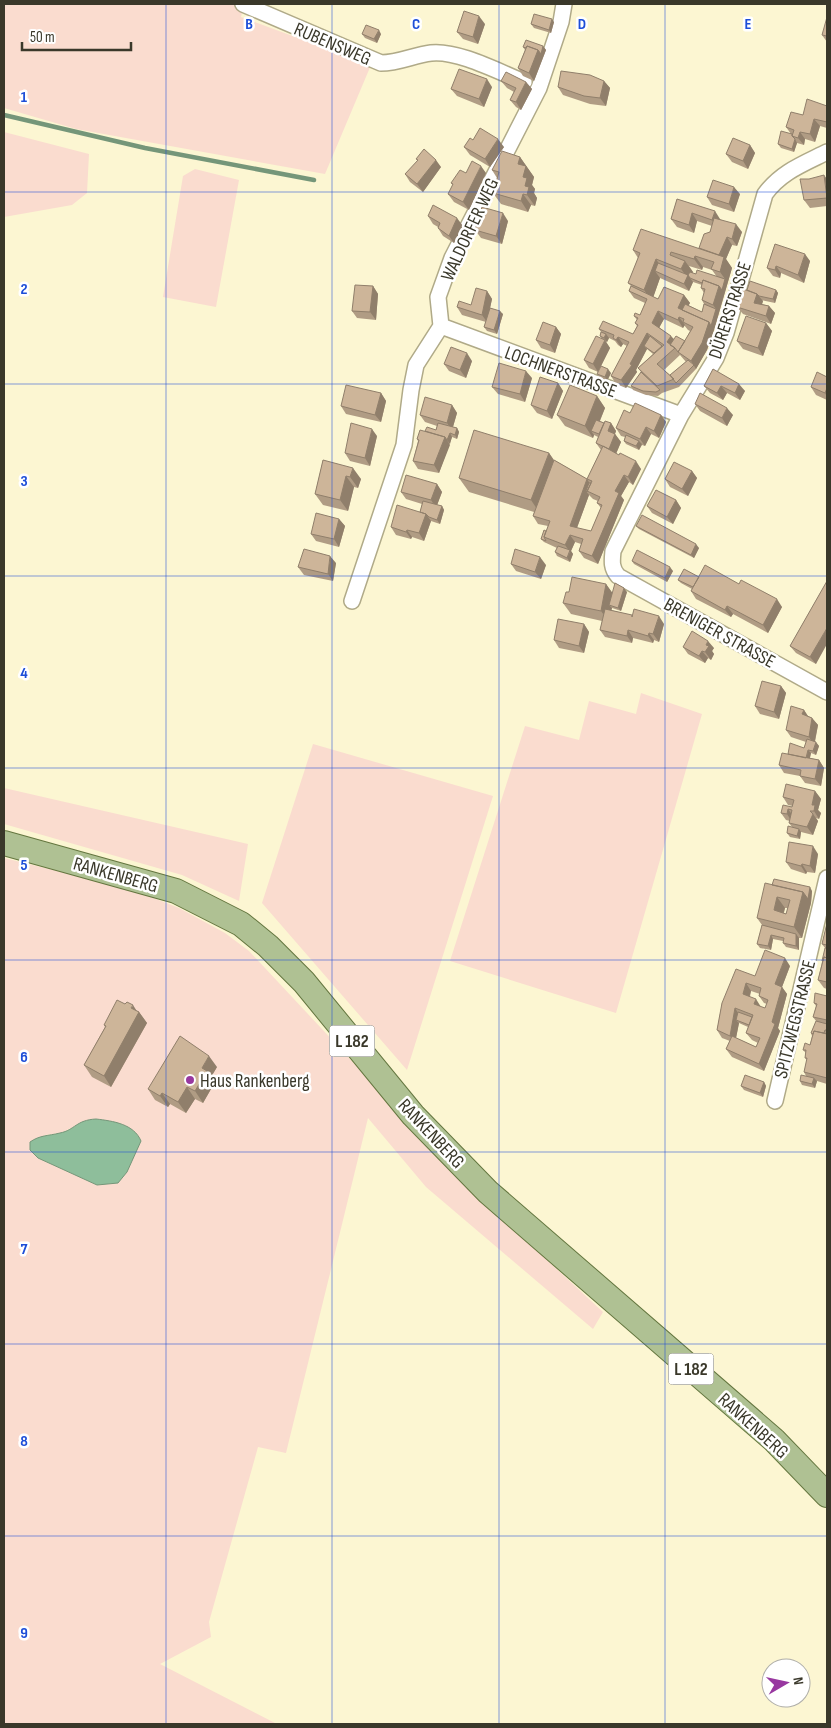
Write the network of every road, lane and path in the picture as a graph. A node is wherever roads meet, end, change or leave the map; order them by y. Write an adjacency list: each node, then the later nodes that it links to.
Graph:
1 (243, 4): 3 (street, RUBENSWEG)
2 (564, 4): 3 (street, WALDORFER WEG)
3 (539, 88): 7 (street, WALDORFER WEG)
4 (827, 152): 5 (street, DÜRERSTRASSE)
5 (811, 160): 6 (street); 8 (street, DÜRERSTRASSE)
6 (827, 165)
7 (441, 326): 8 (street, LOCHNERSTRASSE); 10 (street)
8 (681, 415): 9 (street, DÜRERSTRASSE)
9 (614, 571): 11 (street, BRENIGER STRASSE)
10 (352, 601)
11 (827, 692)
12 (4, 843): 15 (main road, RANKENBERG / L 182)
13 (827, 878): 14 (street, SPITZWEGSTRASSE)
14 (774, 1102)
15 (827, 1495)

